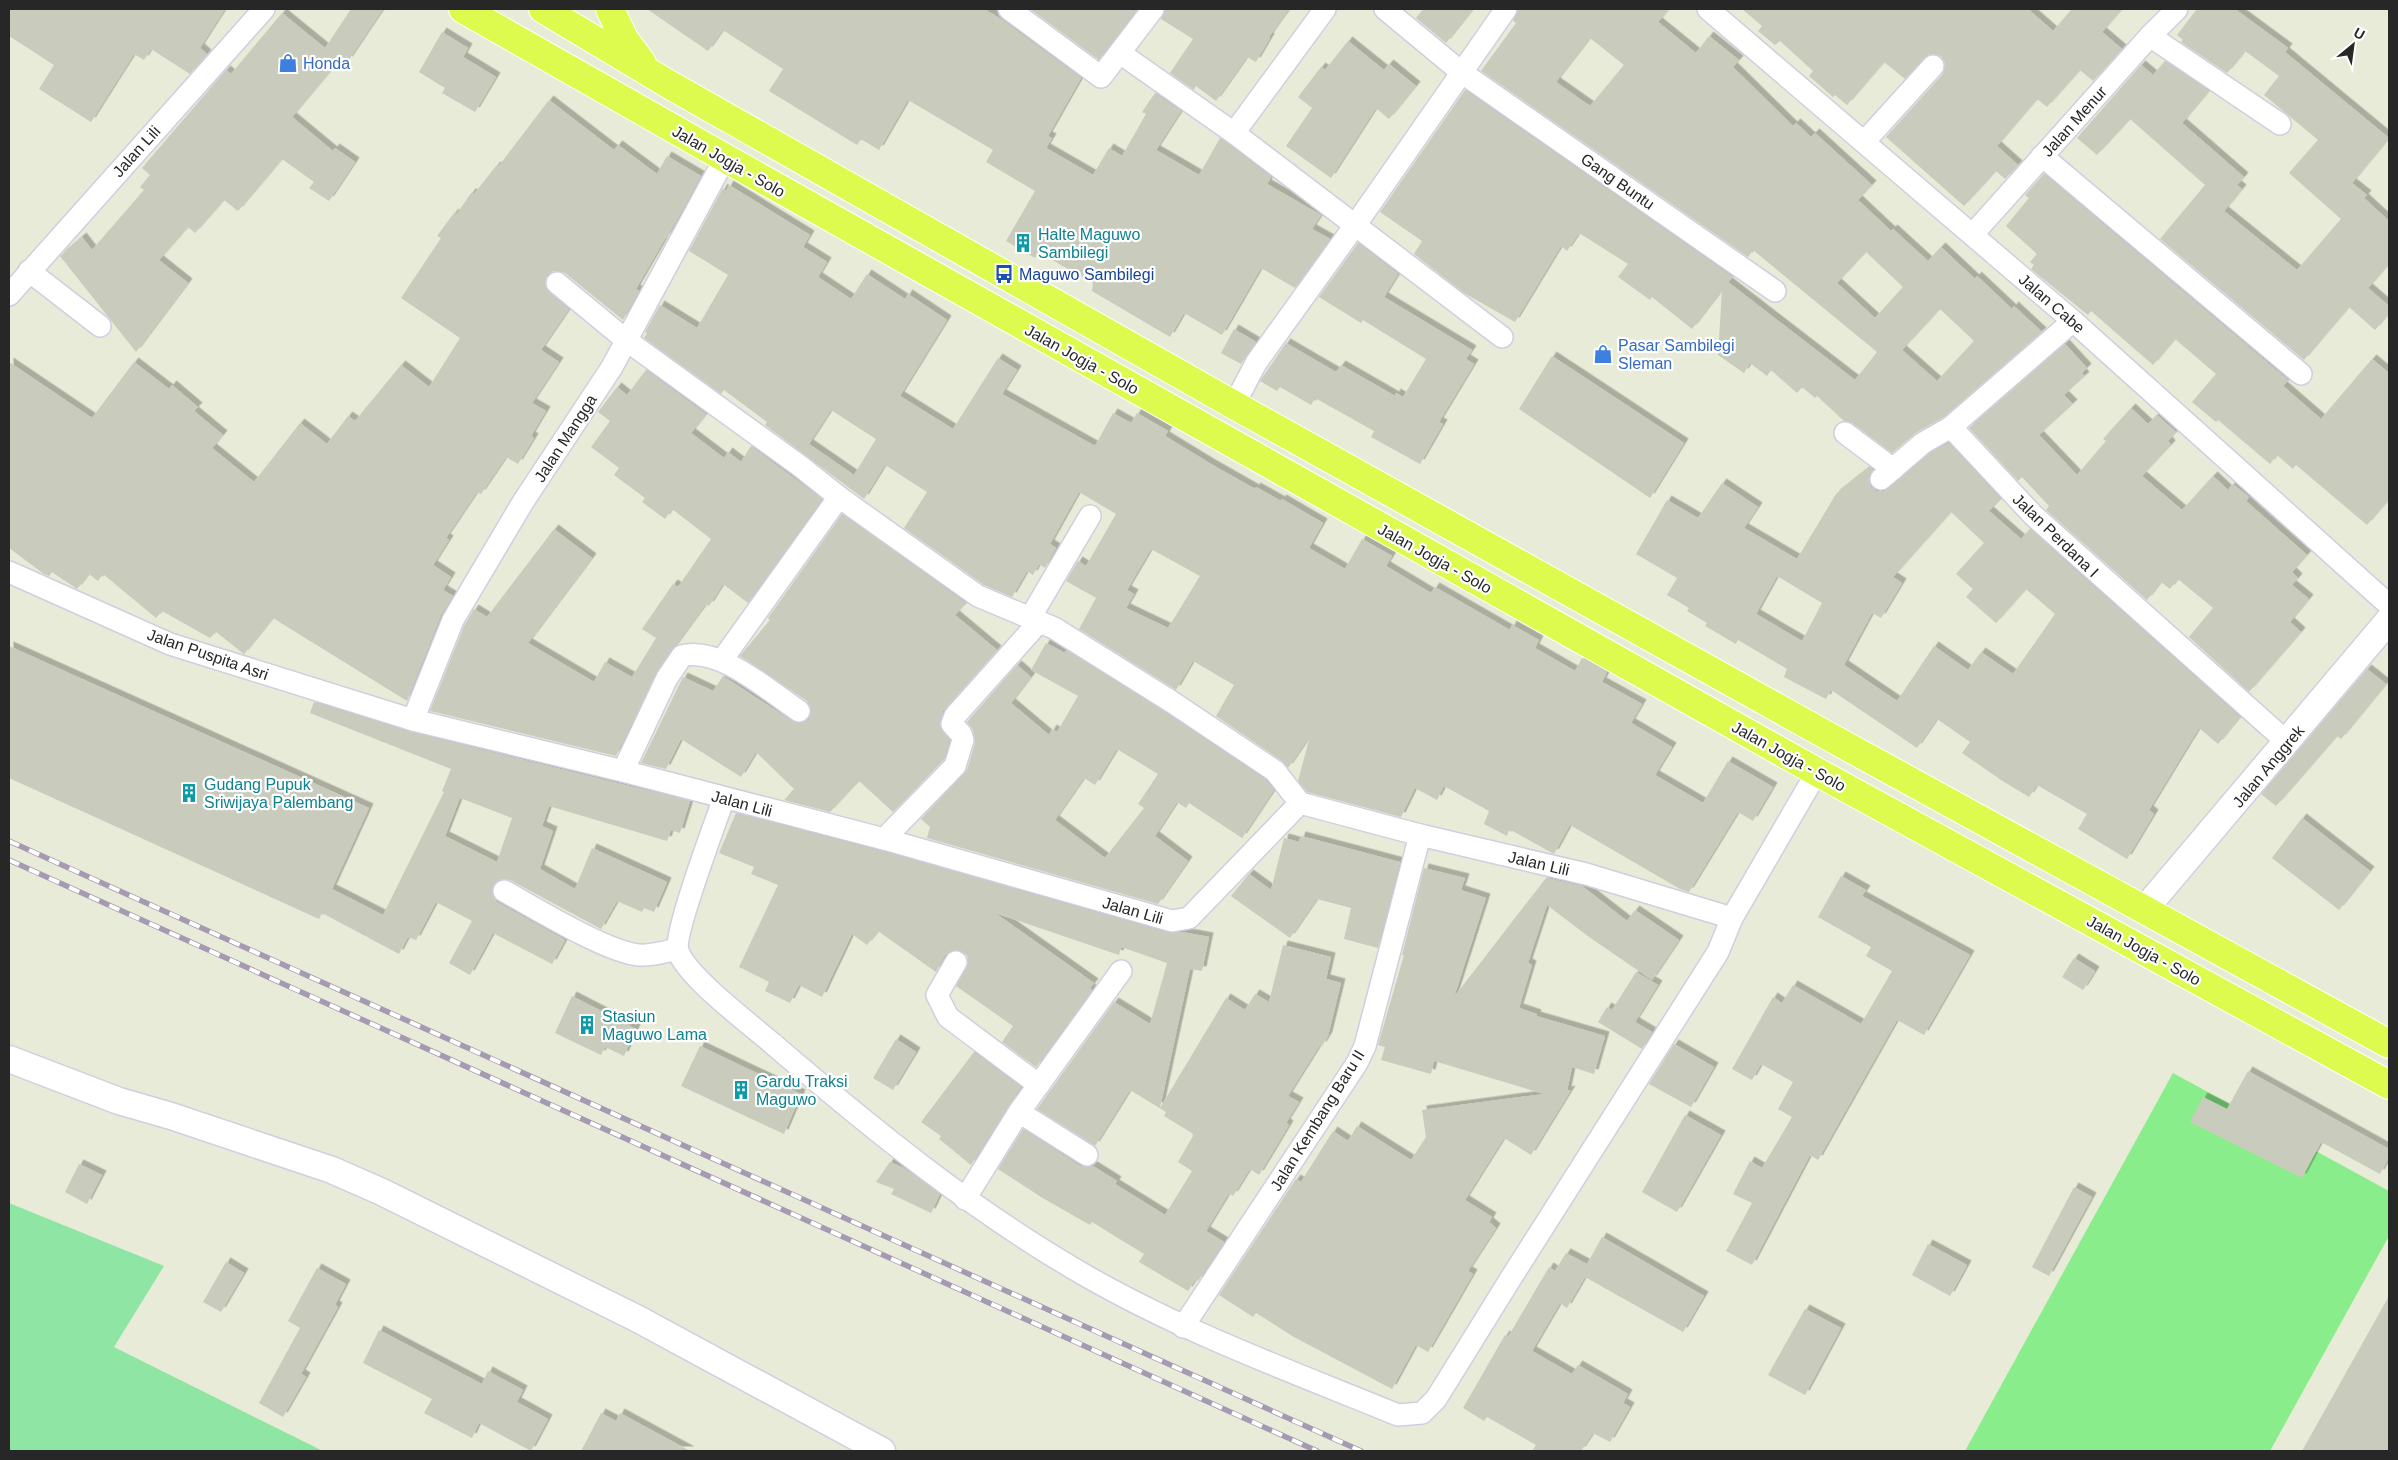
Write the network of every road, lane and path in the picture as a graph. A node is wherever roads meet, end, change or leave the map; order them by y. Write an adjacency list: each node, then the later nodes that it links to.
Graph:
1 (264, 9): 25 (street, Jalan Lili)
2 (544, 9): 13 (highway); 17 (highway)
3 (610, 9): 17 (highway)
4 (1009, 9): 14 (street)
5 (1153, 9): 14 (street)
6 (1325, 9): 19 (street)
7 (1385, 9): 16 (street, Gang Buntu)
8 (1506, 9): 16 (street)
9 (1708, 9): 20 (street, Jalan Cabe)
10 (2176, 9): 12 (street, Jalan Menur)
11 (481, 13): 13 (highway, Jalan Jogja - Solo)
12 (2150, 36): 18 (street); 21 (street, Jalan Menur)
13 (524, 43): 22 (highway, Jalan Jogja - Solo)
14 (1120, 52): 19 (street)
15 (1932, 66): 20 (street)
16 (1461, 72): 23 (street); 27 (street, Gang Buntu)
17 (656, 77): 34 (highway)
18 (2280, 124)
19 (1234, 133): 23 (street)
20 (1864, 142): 24 (street, Jalan Cabe)
21 (2042, 156): 24 (street, Jalan Menur); 33 (street)
22 (725, 158): 32 (street, Jalan Mangga); 48 (highway, Jalan Jogja - Solo)
23 (1356, 224): 31 (street); 34 (street)
24 (1973, 234): 29 (street, Jalan Cabe)
25 (29, 271): 28 (street, Jalan Lili); 30 (street)
26 (557, 283): 32 (street)
27 (1775, 291)
28 (9, 295)
29 (2073, 321): 35 (street); 40 (street, Jalan Cabe)
30 (100, 326)
31 (1502, 337)
32 (626, 340): 37 (street); 45 (street, Jalan Mangga)
33 (2301, 374)
34 (1234, 405): 54 (highway)
35 (1951, 427): 36 (street); 46 (street, Jalan Perdana I)
36 (1845, 433)
37 (839, 497): 41 (street); 43 (street)
38 (1090, 516): 41 (street)
39 (9, 572): 45 (street, Jalan Puspita Asri)
40 (2389, 605)
41 (1035, 620): 50 (street); 52 (street)
42 (2389, 620): 46 (street, Jalan Anggrek)
43 (722, 660): 44 (street); 47 (street)
44 (799, 711)
45 (413, 720): 47 (street, Jalan Lili)
46 (2288, 743): 54 (street, Jalan Anggrek)
47 (623, 771): 49 (street, Jalan Lili)
48 (1817, 772): 55 (street); 62 (highway, Jalan Jogja - Solo)
49 (724, 798): 52 (street, Jalan Lili); 56 (street)
50 (1300, 802): 51 (street, Jalan Lili); 52 (street, Jalan Lili)
51 (1420, 835): 55 (street, Jalan Lili); 66 (street, Jalan Kembang Baru II)
52 (884, 840)
53 (504, 891): 56 (street)
54 (2146, 910): 59 (highway)
55 (1732, 918): 66 (street)
56 (677, 949): 65 (street)
57 (956, 962): 61 (street)
58 (1121, 971): 61 (street)
59 (2389, 1044)
60 (9, 1059): 67 (street)
61 (1038, 1085): 63 (street)
62 (2389, 1085)
63 (1019, 1112): 64 (street); 65 (street)
64 (1087, 1155)
65 (965, 1198): 66 (street)
66 (1183, 1327)
67 (882, 1451)

